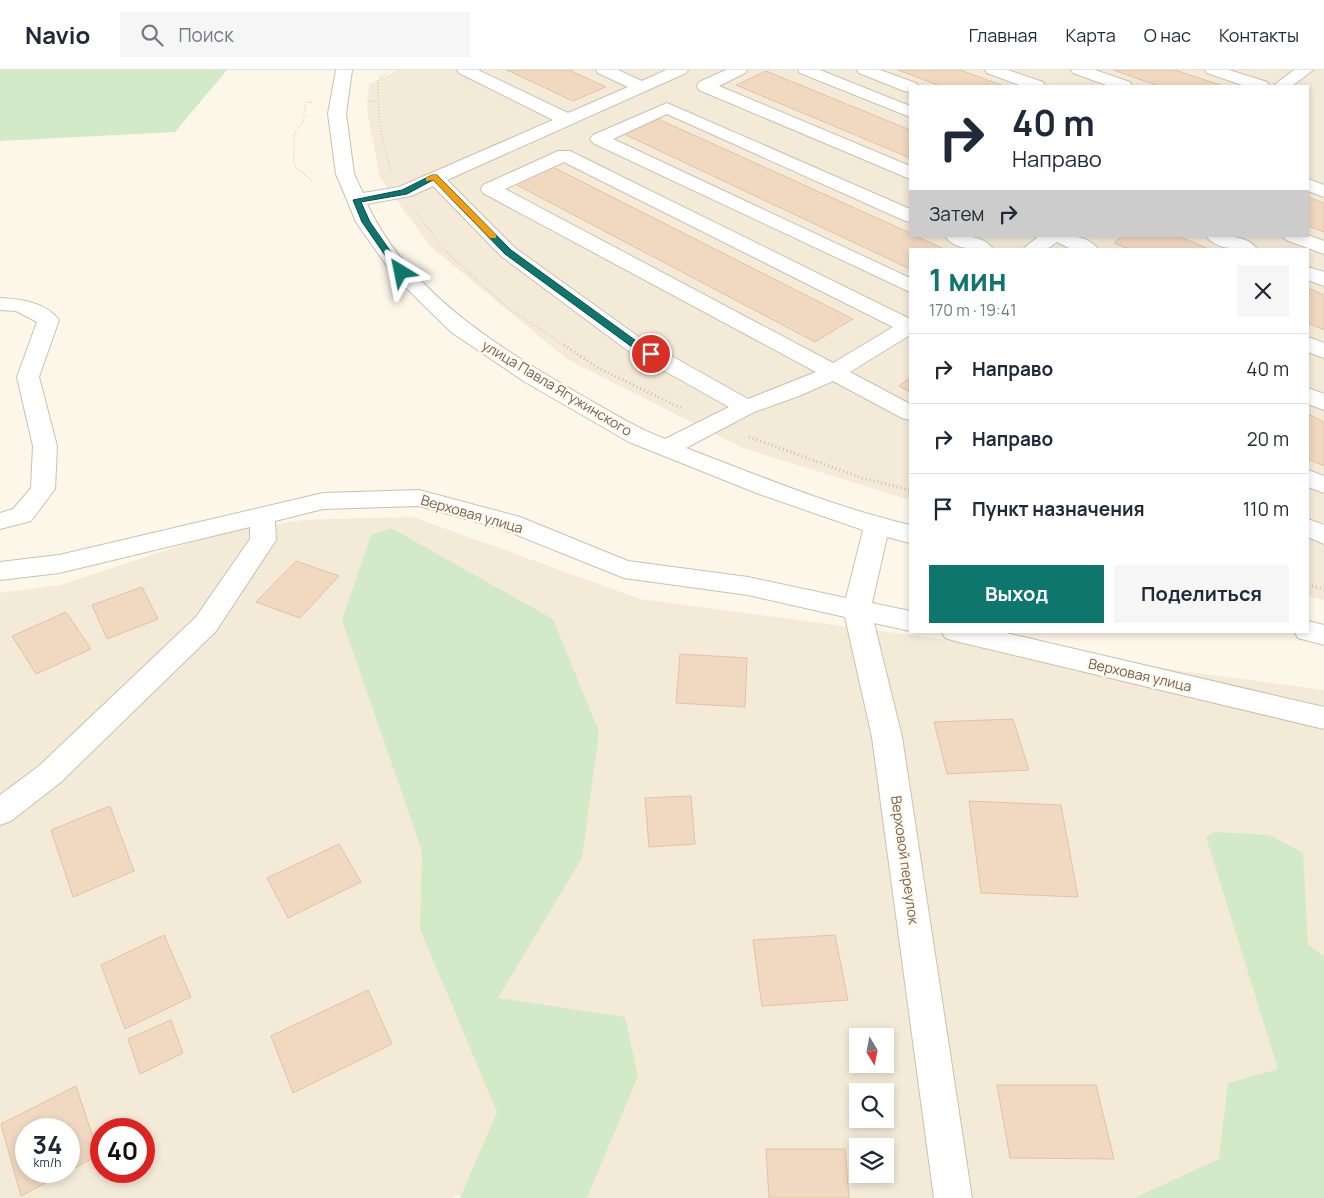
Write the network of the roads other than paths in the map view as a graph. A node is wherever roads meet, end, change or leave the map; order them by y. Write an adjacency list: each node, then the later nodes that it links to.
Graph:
1 (344, 70): 24 (street, улица Павла Ягужинского)
2 (465, 70): 19 (street)
3 (604, 70): 16 (street)
4 (739, 70): 20 (street)
5 (806, 70): 18 (street)
6 (865, 70): 17 (street)
7 (993, 70): 12 (street)
8 (1079, 70): 13 (street)
9 (1213, 70): 14 (street)
10 (1305, 70): 15 (street)
11 (674, 71): 16 (street)
12 (1034, 85)
13 (1121, 85)
14 (1259, 85)
15 (1282, 85)
16 (640, 86): 19 (street)
17 (909, 87)
18 (909, 112)
19 (566, 119): 21 (street)
20 (909, 173)
21 (434, 177): 24 (street); 47 (street)
22 (1309, 185): 23 (street)
23 (1324, 191)
24 (356, 200): 49 (street, улица Павла Ягужинского)
25 (909, 216): 38 (street)
26 (957, 237): 31 (street)
27 (1051, 237): 32 (street)
28 (1062, 237): 33 (street)
29 (1218, 237): 34 (street)
30 (1296, 237): 35 (street)
31 (981, 248)
32 (1035, 248)
33 (1086, 248)
34 (1245, 248)
35 (1324, 248)
36 (1309, 273): 37 (street)
37 (1324, 280)
38 (909, 286)
39 (0, 304): 53 (street)
40 (909, 327): 44 (street)
41 (909, 328): 44 (street)
42 (1309, 344): 43 (street)
43 (1324, 351)
44 (833, 373): 47 (street); 48 (street)
45 (1309, 396): 46 (street)
46 (1324, 403)
47 (746, 407): 49 (street)
48 (909, 413)
49 (666, 448): 54 (street, улица Павла Ягужинского)
50 (1309, 478): 51 (street)
51 (1324, 486)
52 (262, 516): 58 (street, Верховая улица); 59 (street, Верховая улица); 65 (street)
53 (0, 521)
54 (877, 526): 56 (street, улица Павла Ягужинского); 59 (street, Верховой переулок)
55 (1309, 528): 57 (street)
56 (909, 534)
57 (1324, 535)
58 (0, 570)
59 (857, 608): 60 (street, Верховая улица); 66 (street, Верховой переулок)
60 (909, 620)
61 (1309, 631): 63 (street)
62 (963, 633): 64 (street, Верховая улица)
63 (1324, 635)
64 (1324, 718)
65 (0, 812)
66 (954, 1198)

